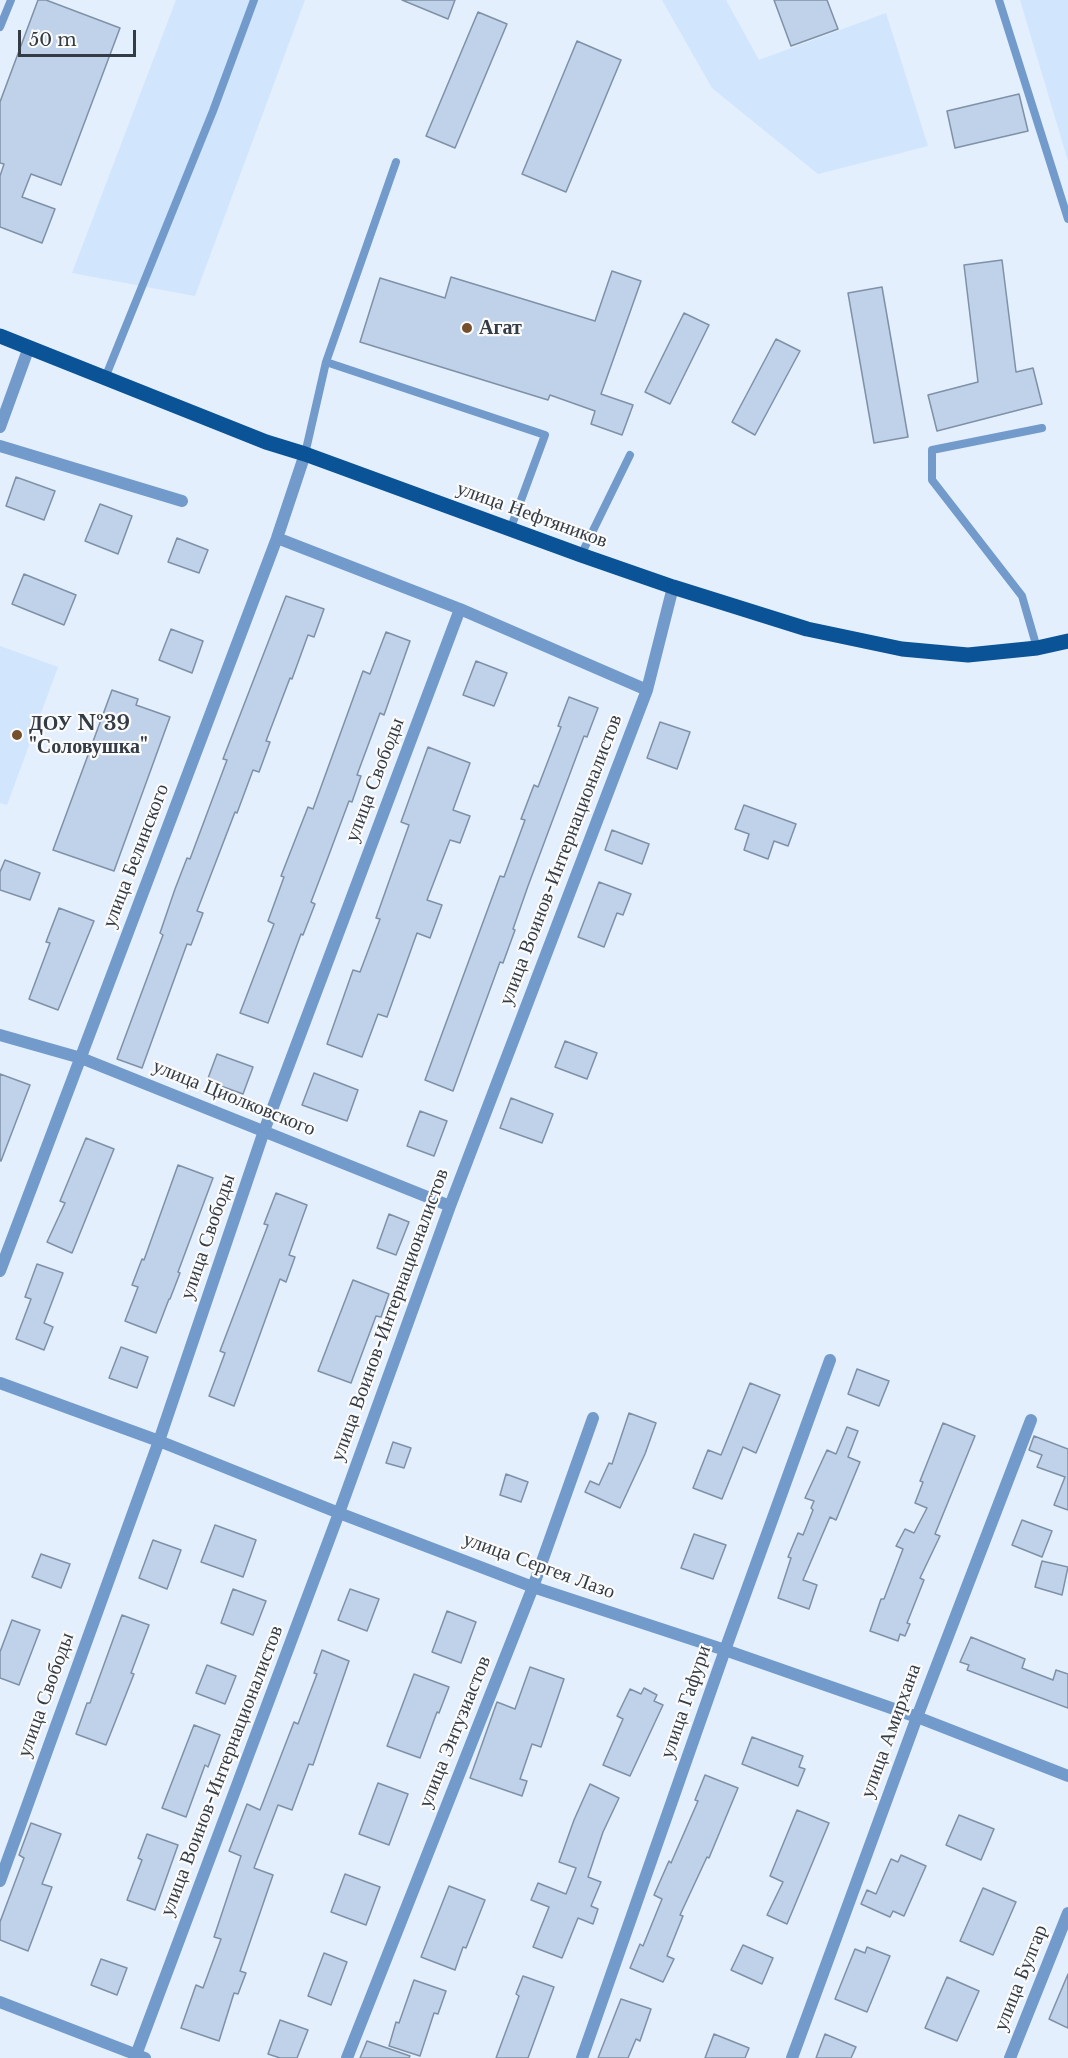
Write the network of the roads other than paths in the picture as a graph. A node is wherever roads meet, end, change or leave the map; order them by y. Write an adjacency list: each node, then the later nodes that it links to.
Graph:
1 (11, 0): 4 (lane)
2 (254, 0): 10 (lane)
3 (999, 0): 6 (lane)
4 (0, 27)
5 (396, 162): 9 (lane)
6 (1068, 219)
7 (0, 336): 8 (main road, улица Нефтяников)
8 (29, 347): 10 (main road, улица Нефтяников); 11 (street)
9 (326, 362): 14 (lane); 17 (lane)
10 (105, 378): 14 (main road, улица Нефтяников)
11 (0, 427)
12 (1042, 428): 23 (lane)
13 (0, 446): 16 (street)
14 (305, 454): 17 (main road, улица Нефтяников); 18 (street, улица Белинского)
15 (630, 455): 19 (lane)
16 (182, 501)
17 (510, 530): 19 (main road, улица Нефтяников)
18 (277, 538): 21 (street); 26 (street, улица Белинского)
19 (581, 555): 20 (main road, улица Нефтяников)
20 (673, 587): 23 (main road, улица Нефтяников); 24 (street, улица Воинов-Интернационалистов)
21 (460, 609): 24 (street); 27 (street, улица Свободы)
22 (1068, 641): 23 (main road, улица Нефтяников)
23 (1037, 648)
24 (647, 690): 28 (street, улица Воинов-Интернационалистов)
25 (0, 1035): 26 (street, улица Циолковского)
26 (81, 1058): 27 (street, улица Циолковского); 29 (street, улица Белинского)
27 (264, 1131): 28 (street, улица Циолковского); 34 (street, улица Свободы)
28 (450, 1206): 35 (street, улица Воинов-Интернационалистов)
29 (0, 1270)
30 (830, 1360): 37 (street, улица Гафури)
31 (0, 1383): 34 (street, улица Сергея Лазо)
32 (593, 1418): 36 (street, улица Энтузиастов)
33 (1031, 1420): 38 (street, улица Амирхана)
34 (159, 1442): 35 (street, улица Сергея Лазо); 40 (street, улица Свободы)
35 (339, 1513): 36 (street, улица Сергея Лазо); 43 (street, улица Воинов-Интернационалистов)
36 (533, 1587): 37 (street, улица Сергея Лазо); 44 (street, улица Энтузиастов)
37 (725, 1650): 38 (street, улица Сергея Лазо); 45 (street, улица Гафури)
38 (917, 1717): 39 (street, улица Сергея Лазо); 46 (street, улица Амирхана)
39 (1068, 1776)
40 (0, 1881)
41 (1068, 1913): 47 (street, улица Булгар)
42 (0, 2002): 43 (street)
43 (141, 2056)
44 (347, 2058)
45 (582, 2058)
46 (792, 2058)
47 (1010, 2058)

